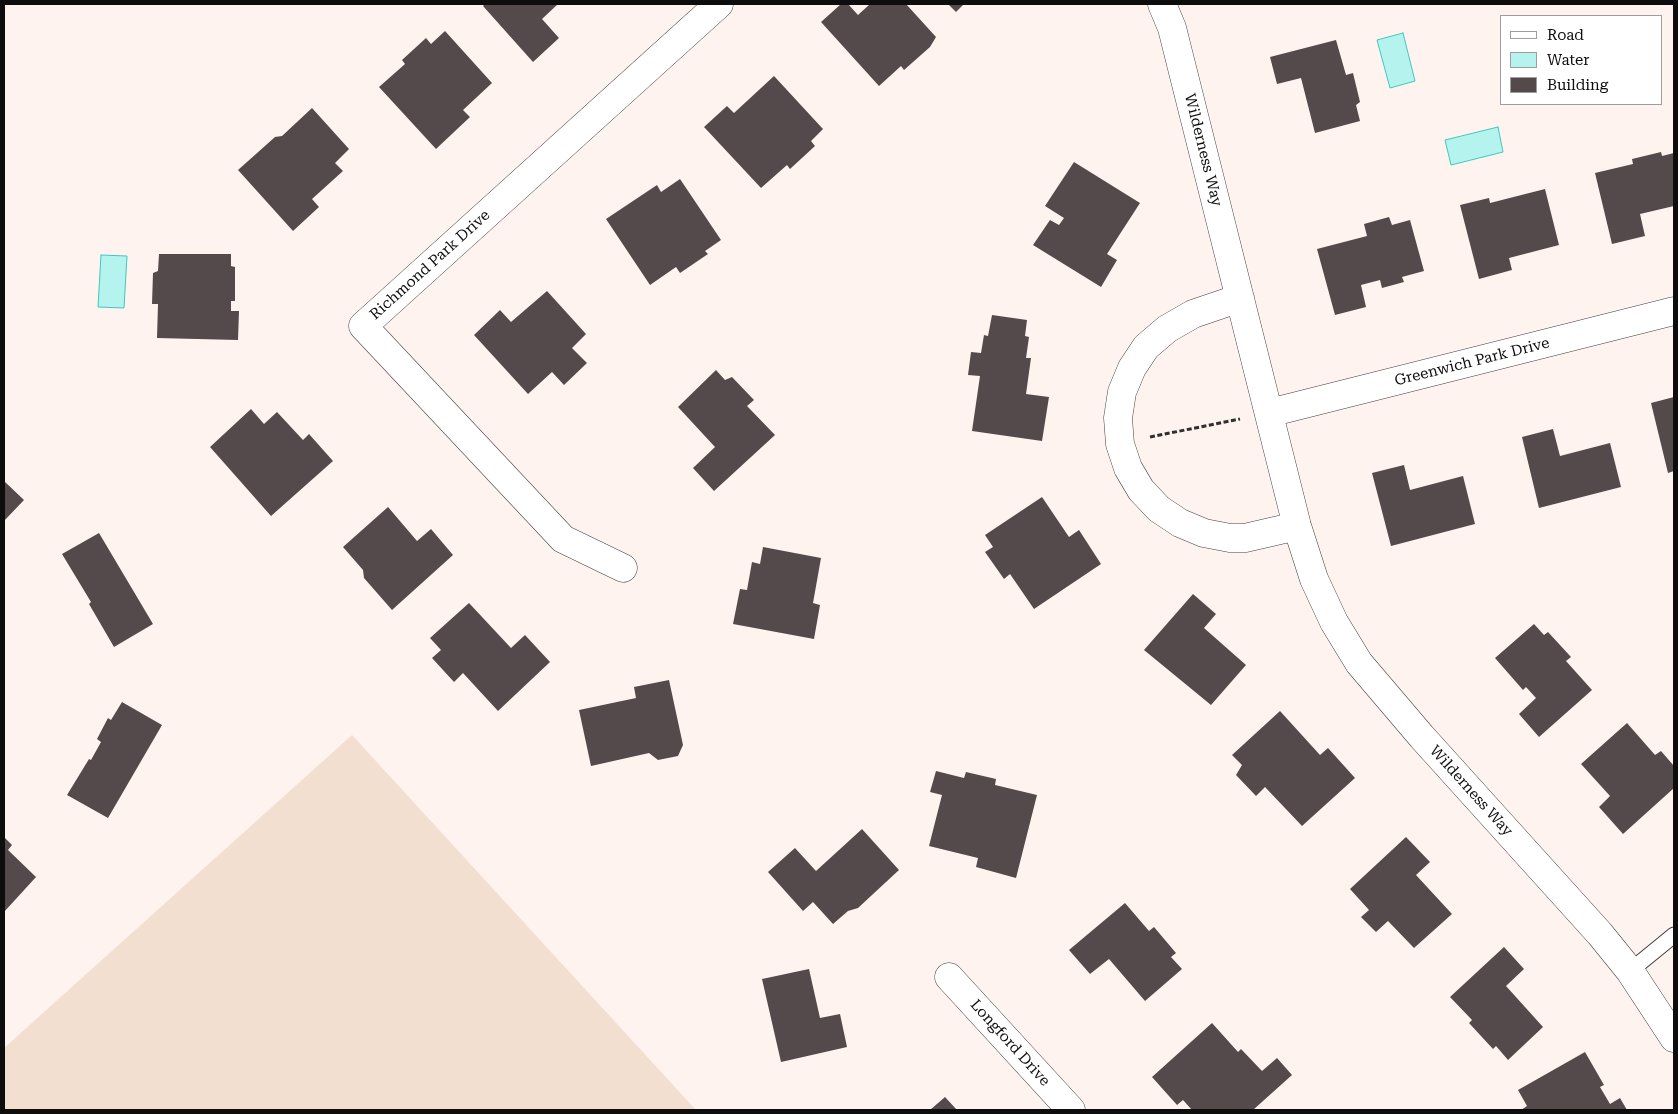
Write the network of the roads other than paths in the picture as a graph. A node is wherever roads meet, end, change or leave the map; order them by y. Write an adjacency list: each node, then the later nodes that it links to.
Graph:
1 (719, 4): 7 (street, Richmond Park Drive)
2 (1162, 4): 3 (street, Wilderness Way)
3 (1240, 298): 5 (street, Wilderness Way); 6 (street)
4 (1674, 311): 5 (street, Greenwich Park Drive)
5 (1269, 413): 6 (street, Wilderness Way)
6 (1297, 526): 9 (street, Wilderness Way)
7 (623, 568)
8 (1674, 935): 9 (lane)
9 (1630, 972): 11 (street, Wilderness Way)
10 (949, 977): 12 (street, Longford Drive)
11 (1674, 1038)
12 (1071, 1110)

